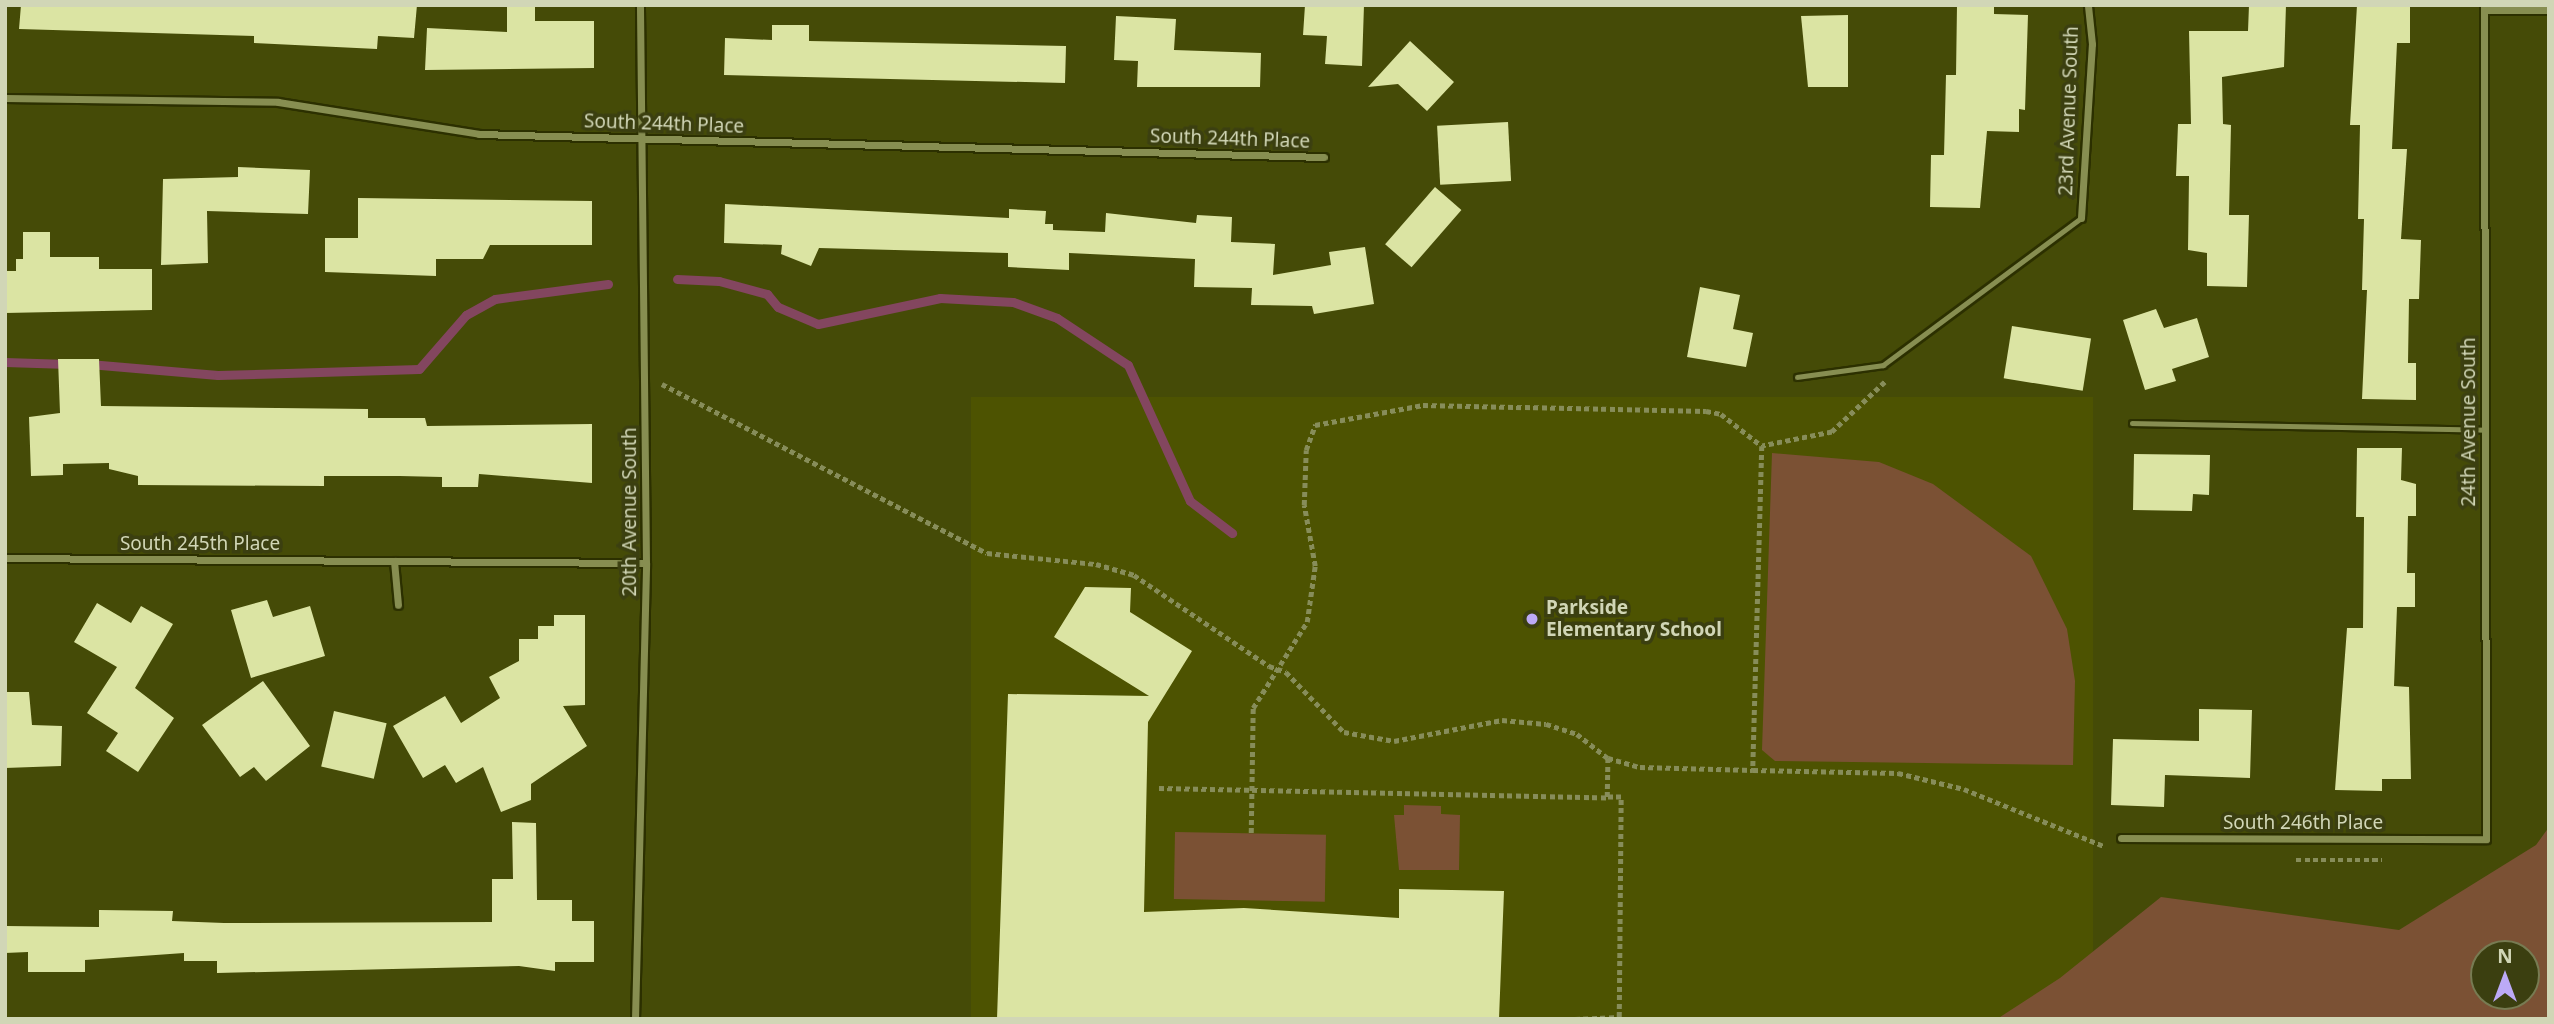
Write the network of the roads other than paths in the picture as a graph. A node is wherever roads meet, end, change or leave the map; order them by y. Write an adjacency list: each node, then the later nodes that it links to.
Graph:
1 (640, 5): 6 (street, 20th Avenue South)
2 (2088, 5): 8 (street, 23rd Avenue South)
3 (2484, 8): 4 (street); 11 (street, 24th Avenue South)
4 (2549, 10)
5 (5, 98): 6 (street, South 244th Place)
6 (646, 139): 7 (street, South 244th Place); 14 (street, 20th Avenue South)
7 (1324, 157)
8 (2081, 218): 9 (lane)
9 (1797, 377)
10 (2132, 423): 11 (lane)
11 (2485, 430): 17 (street, 24th Avenue South)
12 (5, 558): 13 (street, South 245th Place)
13 (394, 561): 14 (street, South 245th Place); 15 (street)
14 (646, 563): 18 (street, 20th Avenue South)
15 (398, 605)
16 (2121, 838): 17 (street, South 246th Place)
17 (2486, 839)
18 (635, 1019)

